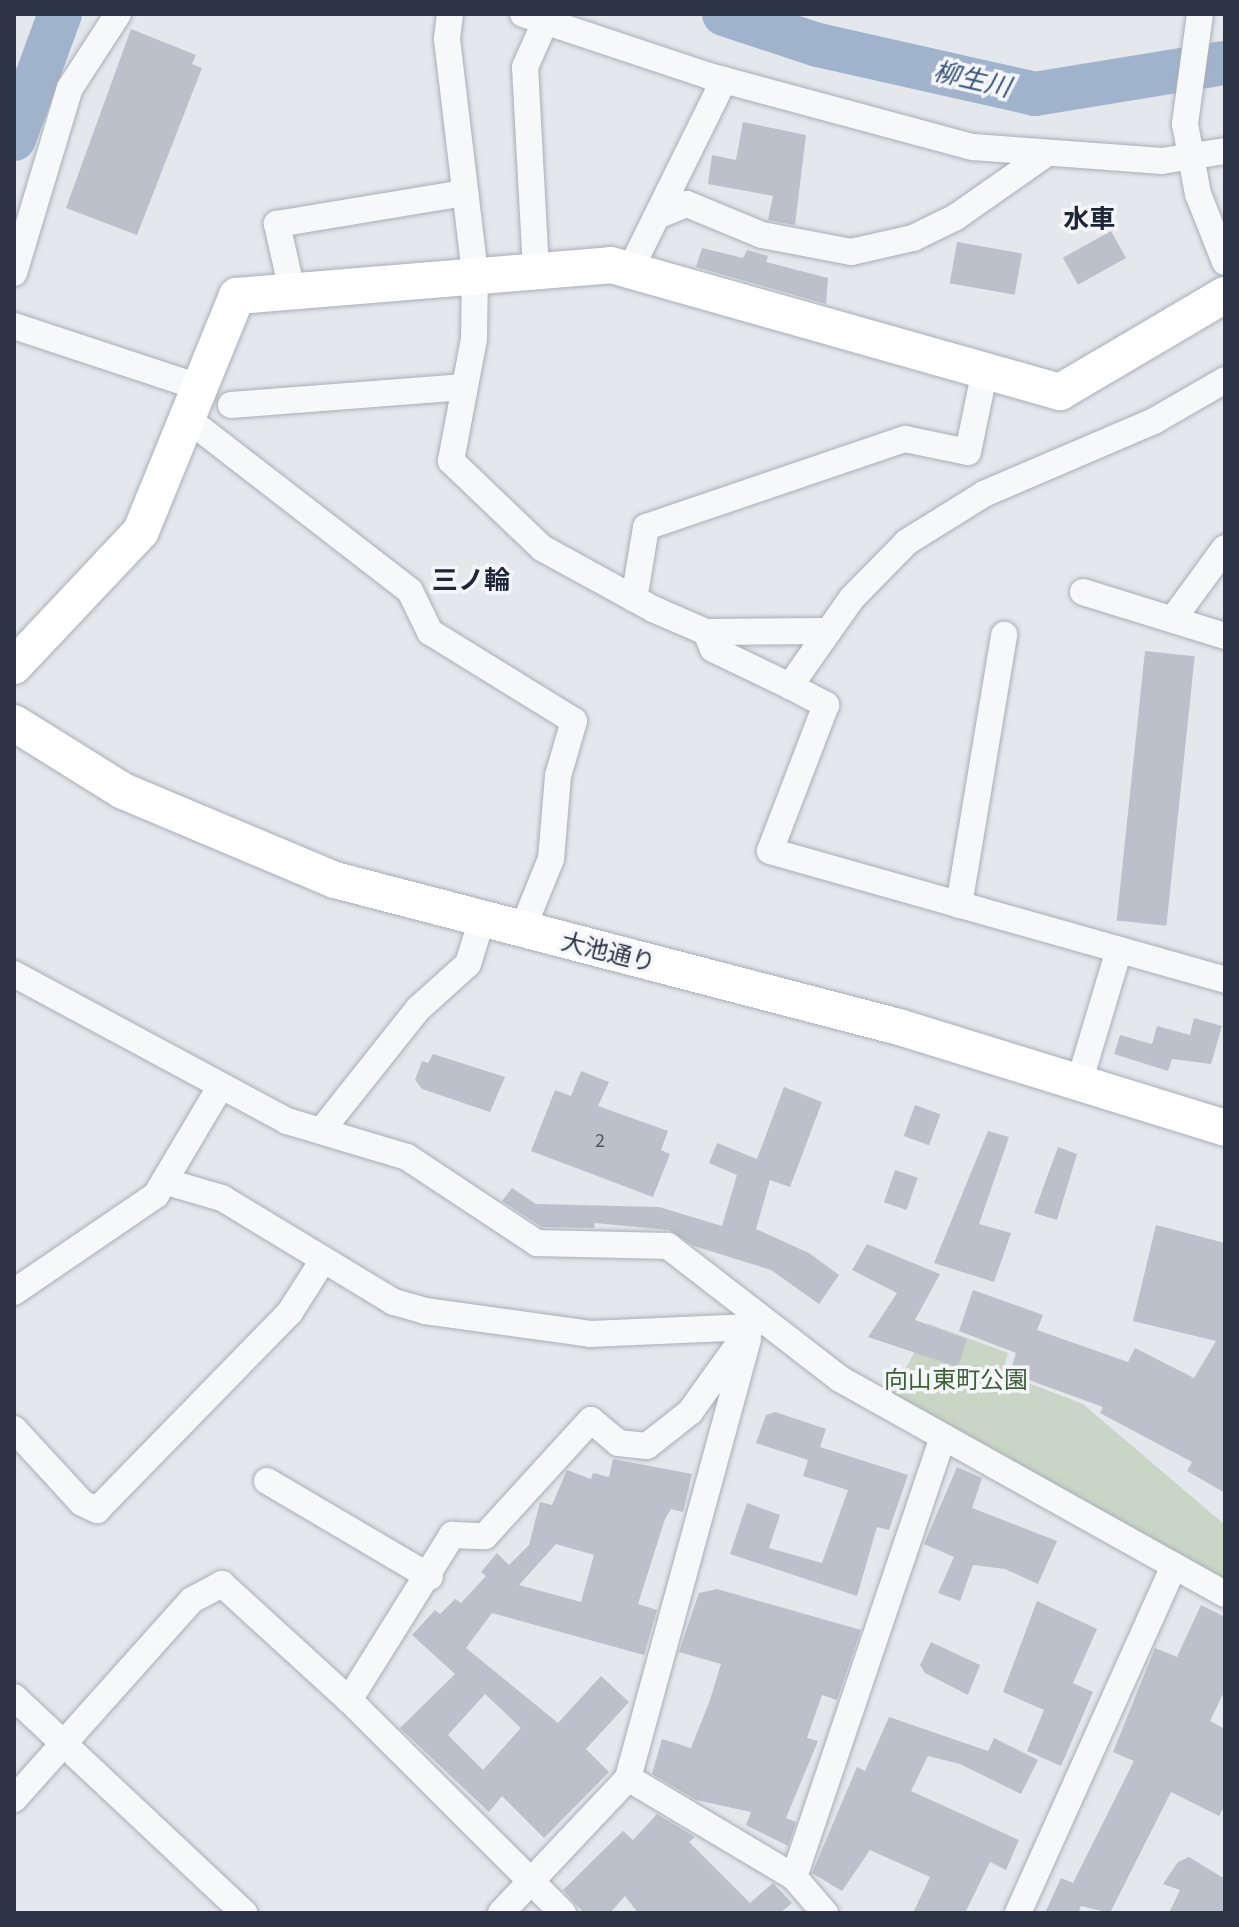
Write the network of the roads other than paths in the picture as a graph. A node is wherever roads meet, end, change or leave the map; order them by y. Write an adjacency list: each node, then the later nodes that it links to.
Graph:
1 (118, 14): 14 (street)
2 (450, 14): 9 (street)
3 (534, 18): 5 (street); 12 (street)
4 (1199, 19): 8 (street)
5 (724, 80): 7 (street); 10 (street)
6 (1225, 151): 8 (street)
7 (1046, 154): 8 (street); 10 (street)
8 (1189, 155): 11 (street)
9 (465, 193): 15 (street); 16 (street)
10 (657, 216): 13 (street)
11 (1225, 262)
12 (536, 270): 13 (street); 15 (street)
13 (630, 270): 19 (street)
14 (14, 273)
15 (475, 274): 16 (street); 21 (street)
16 (292, 291): 22 (street)
17 (1225, 295): 19 (street)
18 (14, 326): 22 (street)
19 (985, 370): 26 (street)
20 (1225, 380): 28 (street)
21 (464, 387): 22 (street); 26 (street)
22 (208, 393): 23 (street); 23 (street); 32 (street)
23 (226, 445): 37 (street)
24 (1225, 548): 27 (street)
25 (1083, 592): 27 (street)
26 (634, 599): 29 (street)
27 (1173, 619): 31 (street)
28 (823, 631): 29 (street); 33 (street)
29 (706, 632): 33 (street)
30 (1004, 635): 35 (street)
31 (1225, 636)
32 (14, 666)
33 (790, 686): 35 (street)
34 (14, 723): 36 (street, 大池通り)
35 (959, 905): 38 (street)
36 (482, 919): 37 (street, 大池通り); 44 (street)
37 (522, 930): 41 (street, 大池通り)
38 (1119, 950): 40 (street); 41 (street)
39 (15, 975): 42 (street)
40 (1225, 980)
41 (1079, 1083): 43 (street, 大池通り)
42 (219, 1089): 44 (street); 45 (street)
43 (1225, 1128)
44 (321, 1131): 48 (street)
45 (167, 1182): 46 (street); 47 (street)
46 (322, 1262): 48 (street); 49 (street)
47 (14, 1292)
48 (761, 1326): 50 (street); 53 (street); 58 (street)
49 (14, 1429)
50 (943, 1438): 52 (street); 60 (street)
51 (267, 1481): 53 (street)
52 (1174, 1566): 54 (street); 66 (street)
53 (430, 1577): 56 (street)
54 (1225, 1594)
55 (14, 1697): 57 (street)
56 (349, 1700): 57 (street); 61 (street)
57 (61, 1741): 59 (street); 62 (street)
58 (628, 1778): 60 (street); 61 (street)
59 (14, 1799)
60 (794, 1877): 65 (street)
61 (533, 1879): 63 (street); 64 (street)
62 (244, 1913)
63 (501, 1913)
64 (563, 1913)
65 (825, 1913)
66 (1018, 1913)

